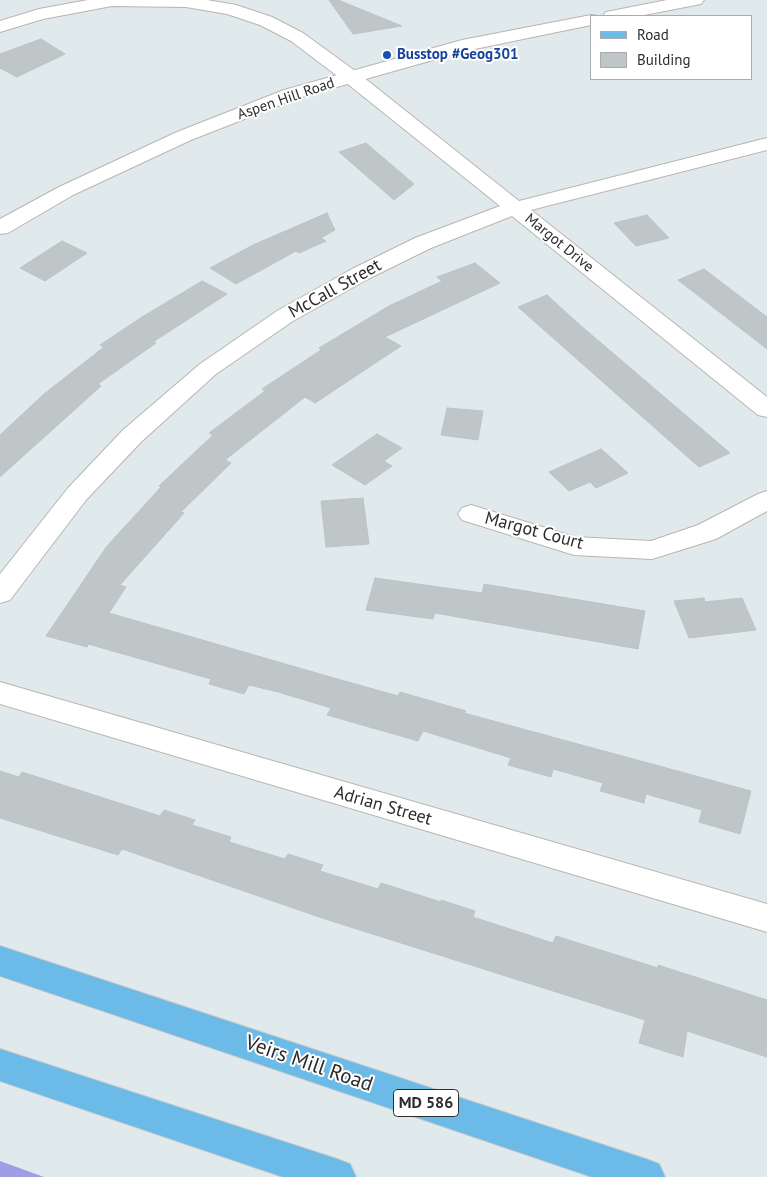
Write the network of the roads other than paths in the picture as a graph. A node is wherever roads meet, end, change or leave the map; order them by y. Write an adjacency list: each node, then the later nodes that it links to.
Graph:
1 (695, 0): 2 (street)
2 (617, 15)
3 (590, 20): 5 (street, Aspen Hill Road)
4 (0, 27): 5 (street, Margot Drive)
5 (351, 77): 7 (street, Margot Drive); 8 (street, Aspen Hill Road)
6 (767, 144): 7 (street, McCall Street)
7 (515, 208): 9 (street, Margot Drive); 12 (street, McCall Street)
8 (0, 228)
9 (767, 408)
10 (767, 500): 11 (street, Margot Court)
11 (472, 514)
12 (0, 593)
13 (0, 693): 14 (street, Adrian Street)
14 (767, 918)
15 (0, 961): 18 (main road, Veirs Mill Road / MD 586)
16 (0, 1065): 17 (main road)
17 (337, 1177)
18 (646, 1177)

